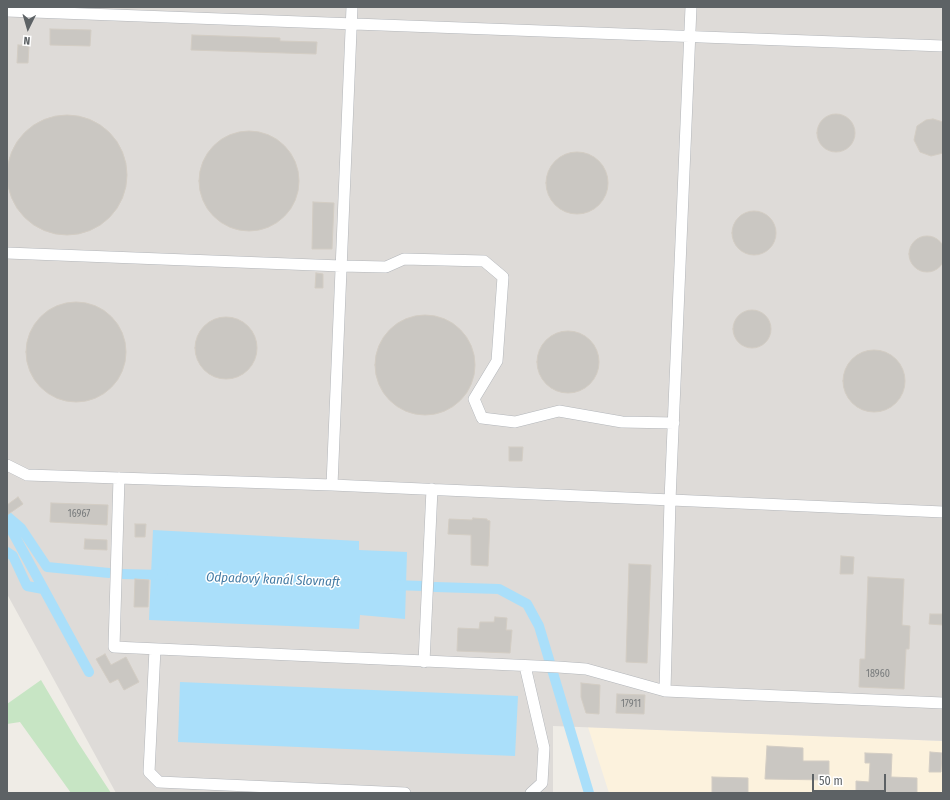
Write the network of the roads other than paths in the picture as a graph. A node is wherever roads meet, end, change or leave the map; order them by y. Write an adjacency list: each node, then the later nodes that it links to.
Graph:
1 (352, 7): 4 (lane)
2 (691, 7): 5 (lane)
3 (7, 11): 4 (lane)
4 (352, 23): 5 (lane); 8 (lane)
5 (690, 36): 6 (lane); 9 (lane)
6 (943, 46)
7 (7, 253): 8 (lane)
8 (341, 266): 9 (lane); 12 (lane)
9 (674, 423): 14 (lane)
10 (7, 465): 11 (lane)
11 (119, 478): 12 (lane); 16 (lane)
12 (332, 485): 13 (lane)
13 (432, 489): 14 (lane); 17 (lane)
14 (670, 500): 15 (lane); 19 (lane)
15 (943, 512)
16 (155, 649): 17 (lane); 21 (lane)
17 (424, 662): 18 (lane)
18 (525, 666): 19 (lane); 22 (lane)
19 (665, 691): 20 (lane)
20 (943, 703)
21 (405, 793)
22 (530, 793)

